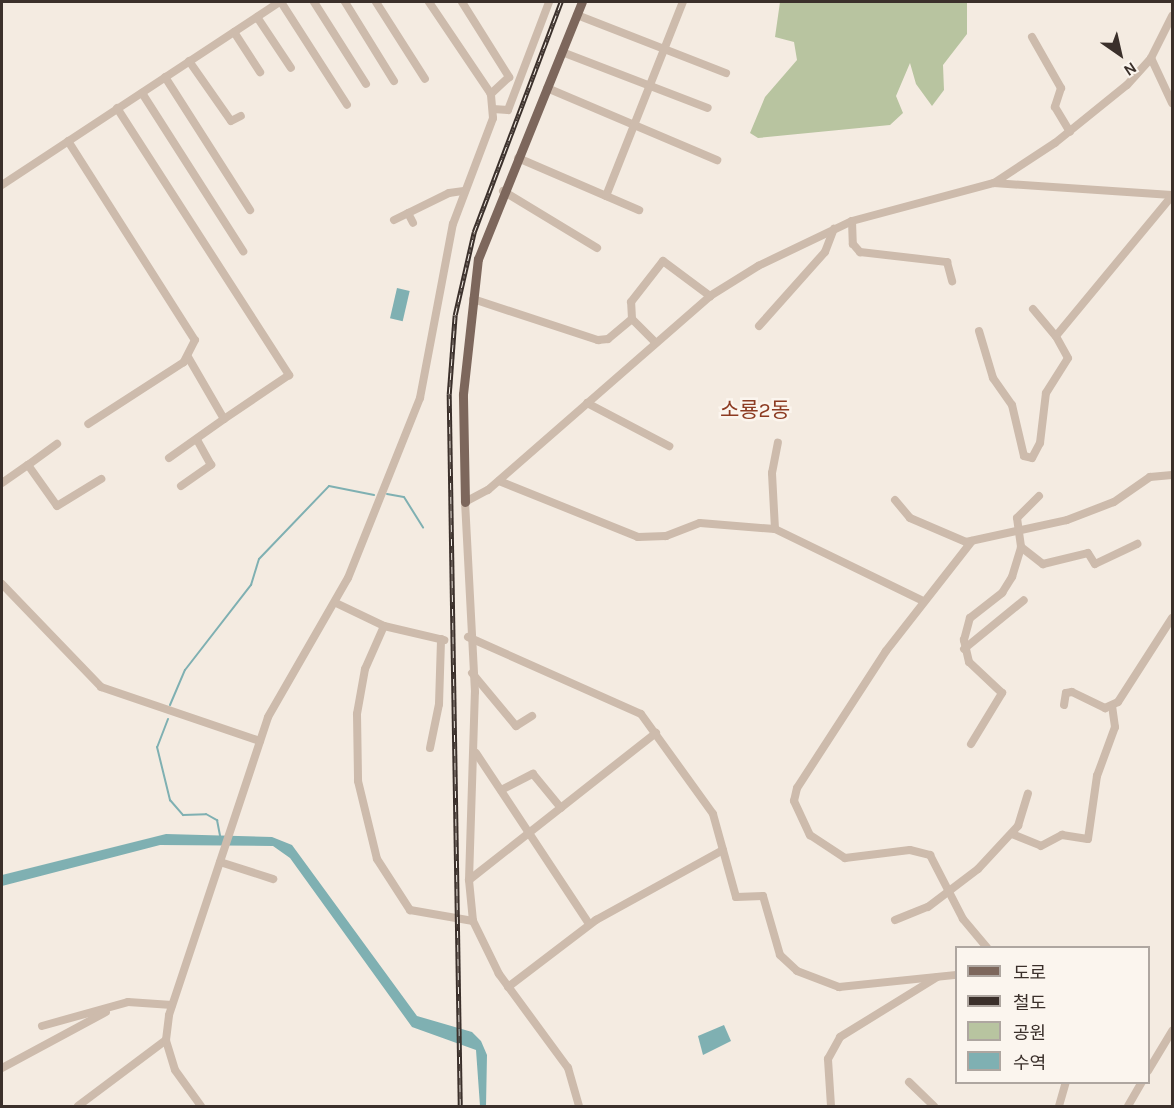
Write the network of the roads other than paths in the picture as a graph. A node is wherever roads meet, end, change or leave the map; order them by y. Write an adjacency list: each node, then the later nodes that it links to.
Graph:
1 (280, 2): 12 (street); 31 (street)
2 (314, 2): 25 (street)
3 (345, 2): 24 (street)
4 (376, 2): 23 (street)
5 (429, 2): 29 (street)
6 (462, 2): 29 (street)
7 (549, 2): 34 (street)
8 (582, 2): 10 (main road)
9 (683, 2): 15 (street)
10 (577, 15): 15 (street); 16 (main road)
11 (1173, 16): 17 (street)
12 (257, 17): 13 (street); 19 (street)
13 (234, 32): 18 (street); 20 (street)
14 (1032, 36): 37 (street)
15 (664, 49): 21 (street); 26 (street)
16 (562, 52): 26 (street); 27 (main road)
17 (1150, 58): 30 (street); 37 (street)
18 (189, 61): 22 (street); 35 (street)
19 (291, 68)
20 (260, 72)
21 (726, 74)
22 (165, 77): 28 (street); 47 (street)
23 (425, 79)
24 (394, 81)
25 (366, 84)
26 (650, 86): 33 (street); 36 (street)
27 (547, 88): 36 (street); 39 (main road)
28 (142, 93): 32 (street); 55 (street)
29 (491, 94): 34 (street)
30 (1173, 103)
31 (347, 105)
32 (117, 108): 38 (street); 67 (street)
33 (708, 108)
34 (493, 109): 44 (street)
35 (240, 116)
36 (635, 123): 40 (street); 46 (street)
37 (1070, 132): 41 (street)
38 (68, 141): 42 (street); 65 (street)
39 (518, 158): 43 (main road); 46 (street)
40 (717, 160)
41 (994, 183): 45 (street); 51 (street)
42 (2, 185)
43 (503, 191): 54 (street); 58 (main road)
44 (464, 192): 49 (street); 91 (street)
45 (1173, 195): 63 (street)
46 (606, 196): 48 (street)
47 (250, 210)
48 (639, 210)
49 (408, 213): 50 (street); 52 (street)
50 (394, 220)
51 (852, 221): 53 (street); 56 (street)
52 (412, 223)
53 (834, 229): 57 (street); 61 (street)
54 (597, 248)
55 (243, 251)
56 (952, 281)
57 (710, 296): 60 (street); 64 (street)
58 (473, 299): 60 (street); 82 (main road)
59 (1033, 309): 63 (street)
60 (632, 319): 64 (street)
61 (759, 326)
62 (979, 331): 63 (street)
63 (1056, 336)
64 (655, 342): 66 (street)
65 (188, 357): 67 (street); 68 (street)
66 (587, 403): 72 (street); 77 (street)
67 (224, 419): 69 (street)
68 (88, 424)
69 (197, 440): 73 (street); 79 (street)
70 (778, 443): 83 (street)
71 (57, 444): 74 (street)
72 (669, 446)
73 (169, 458)
74 (28, 465): 76 (street); 78 (street)
75 (1173, 475): 84 (street)
76 (101, 479)
77 (499, 481): 82 (street); 83 (street)
78 (2, 483)
79 (180, 486)
80 (1039, 496): 84 (street)
81 (895, 500): 85 (street)
82 (465, 502): 94 (street)
83 (775, 529): 90 (street)
84 (1018, 532): 85 (street); 87 (street)
85 (972, 542): 90 (street)
86 (1137, 544): 87 (street)
87 (1021, 547): 95 (street)
88 (2, 584): 101 (street)
89 (1024, 600): 95 (street)
90 (923, 601): 114 (street)
91 (336, 603): 93 (street); 101 (street)
92 (1173, 618): 98 (street)
93 (384, 626): 103 (street); 116 (street)
94 (468, 637): 96 (street); 100 (street)
95 (964, 649): 102 (street)
96 (472, 673): 99 (street); 104 (street)
97 (1064, 705): 98 (street)
98 (1112, 706): 109 (street)
99 (531, 716)
100 (656, 733): 107 (street); 110 (street)
101 (260, 741): 111 (street)
102 (970, 744)
103 (430, 748)
104 (476, 753): 105 (street); 113 (street)
105 (501, 790): 107 (street); 108 (street)
106 (1028, 795): 109 (street)
107 (561, 808): 108 (street)
108 (530, 833): 113 (street); 117 (street)
109 (1012, 834): 114 (street)
110 (723, 850): 117 (street); 119 (street)
111 (220, 862): 112 (street); 122 (street)
112 (273, 879)
113 (469, 880): 116 (street)
114 (951, 892): 115 (street); 118 (street)
115 (895, 920)
116 (473, 921): 121 (street)
117 (589, 924): 121 (street)
118 (985, 946)
119 (944, 974): 120 (street); 135 (street)
120 (955, 975)
121 (508, 987): 134 (street)
122 (172, 1005): 123 (street); 126 (street)
123 (112, 1008): 124 (street); 127 (street)
124 (42, 1026)
125 (1172, 1033): 128 (street)
126 (166, 1040): 132 (street); 133 (street)
127 (2, 1068)
128 (1150, 1069)
129 (909, 1082): 136 (street)
130 (1066, 1084): 137 (street)
131 (1141, 1084): 138 (street)
132 (78, 1107)
133 (201, 1107)
134 (579, 1107)
135 (831, 1107)
136 (934, 1107)
137 (1059, 1107)
138 (1128, 1107)

